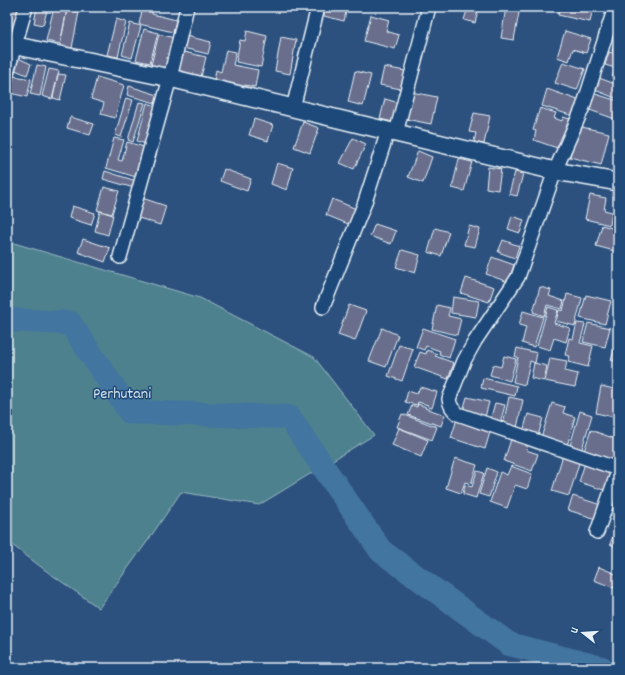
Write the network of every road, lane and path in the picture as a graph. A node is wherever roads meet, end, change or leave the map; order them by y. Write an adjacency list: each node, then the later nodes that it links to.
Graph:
1 (26, 7): 6 (street)
2 (187, 7): 8 (street)
3 (318, 7): 9 (street)
4 (428, 7): 10 (street)
5 (615, 7): 11 (street)
6 (11, 45): 7 (street); 8 (street)
7 (7, 73)
8 (170, 78): 9 (street); 13 (street)
9 (293, 108): 10 (street)
10 (392, 132): 11 (street); 14 (street)
11 (555, 171): 12 (street); 15 (street)
12 (618, 182)
13 (120, 256)
14 (323, 307)
15 (618, 470): 16 (street)
16 (597, 532)

